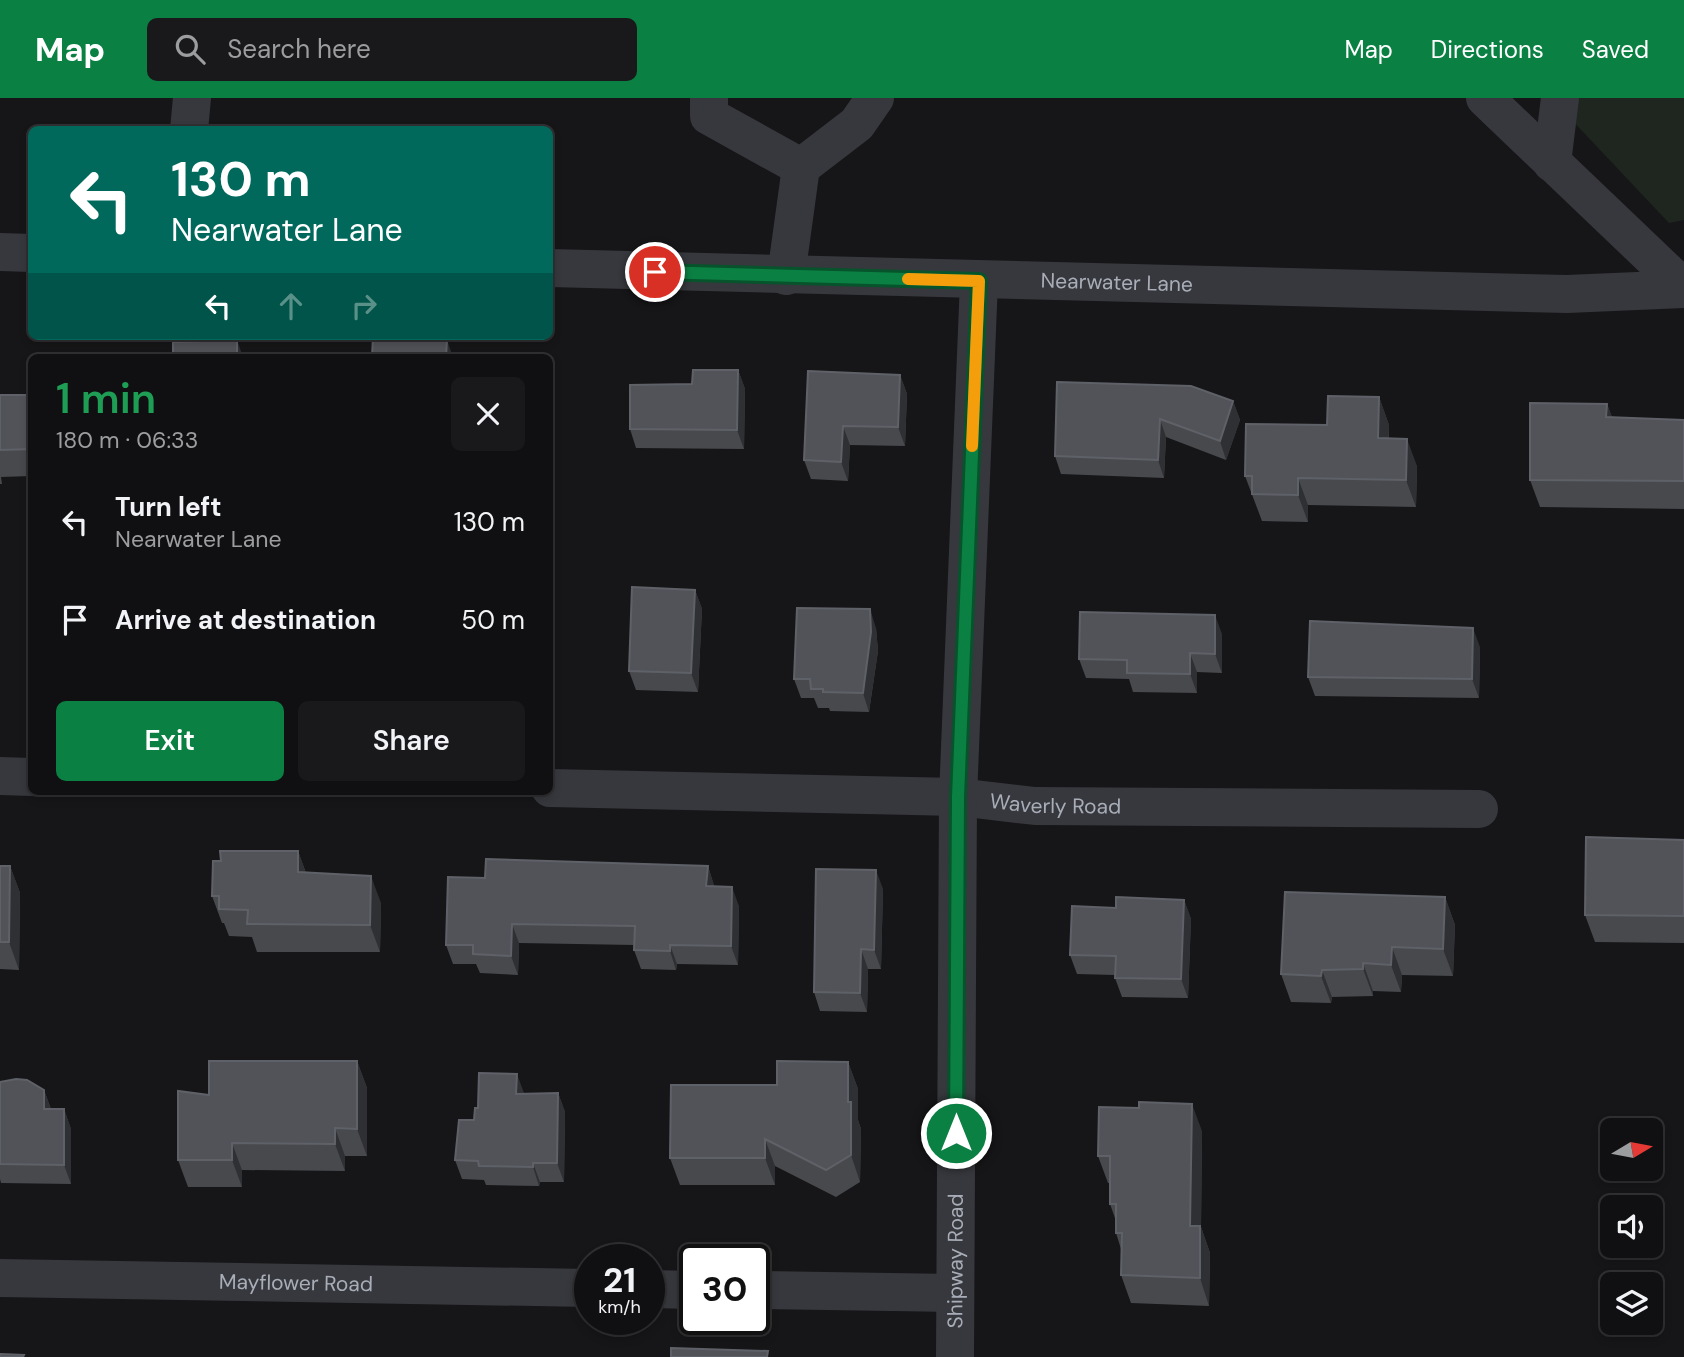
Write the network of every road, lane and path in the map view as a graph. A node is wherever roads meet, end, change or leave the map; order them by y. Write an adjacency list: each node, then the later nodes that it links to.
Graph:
1 (192, 98): 6 (street)
2 (709, 98): 8 (street)
3 (875, 98): 8 (street)
4 (1485, 98): 7 (street)
5 (1560, 98): 7 (street)
6 (189, 126)
7 (1552, 163): 14 (street)
8 (801, 167): 12 (street)
9 (0, 252): 10 (street)
10 (28, 253)
11 (553, 268): 12 (street, Nearwater Lane)
12 (786, 276): 13 (street, Nearwater Lane)
13 (979, 281): 14 (street, Nearwater Lane); 18 (street, Shipway Road)
14 (1684, 289)
15 (0, 776): 16 (street)
16 (28, 777)
17 (553, 788): 18 (street, Waverly Road)
18 (958, 797): 19 (street, Waverly Road); 23 (street, Shipway Road)
19 (1479, 809)
20 (0, 1278): 21 (street, Mayflower Road)
21 (574, 1288)
22 (770, 1290): 23 (street)
23 (955, 1293): 24 (street, Shipway Road)
24 (955, 1357)

